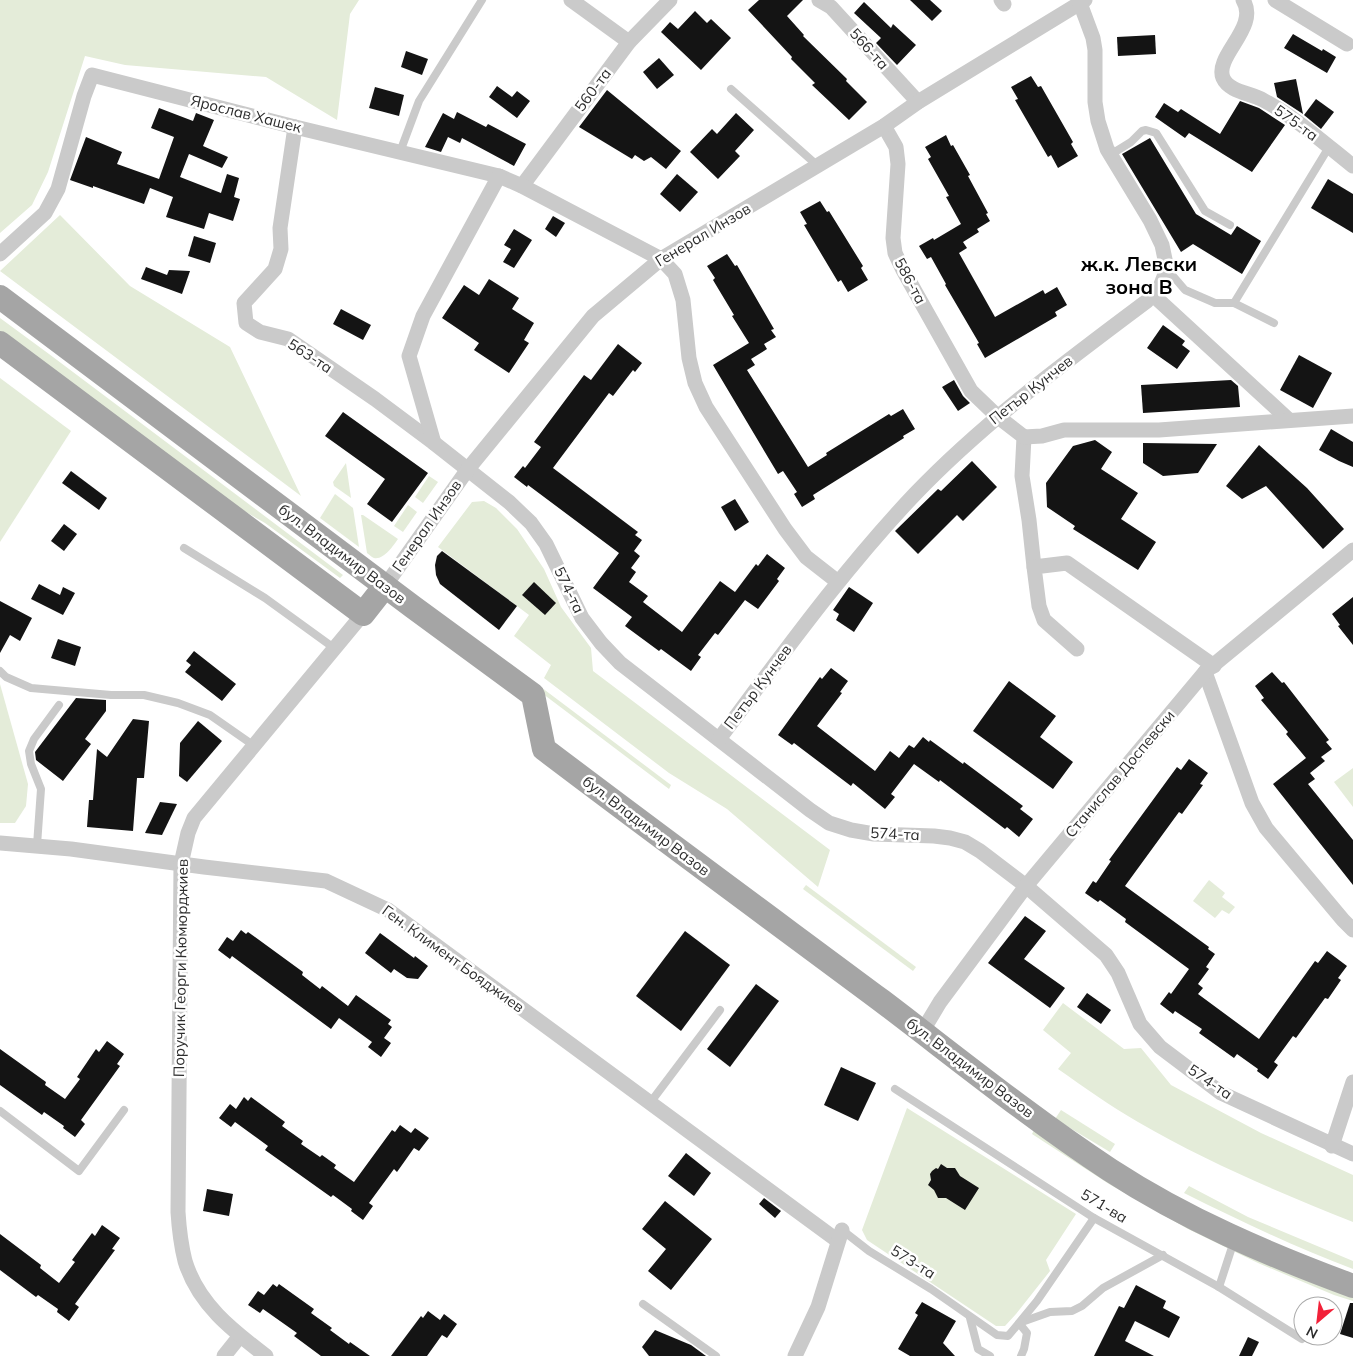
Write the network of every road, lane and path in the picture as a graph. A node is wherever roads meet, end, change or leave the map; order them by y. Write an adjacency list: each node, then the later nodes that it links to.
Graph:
1 (482, 0): 15 (lane)
2 (571, 0): 8 (street)
3 (670, 0): 8 (street, 560-та)
4 (1243, 0): 14 (street, 575-та)
5 (1275, 0): 9 (street)
6 (1082, 1): 11 (street, Генерал Инзов); 16 (street)
7 (829, 2): 11 (street, 566-та)
8 (629, 42): 20 (street, 560-та)
9 (1347, 44)
10 (731, 89): 17 (lane)
11 (918, 102): 12 (street, Генерал Инзов)
12 (884, 126): 17 (street, Генерал Инзов); 30 (street, 586-та)
13 (295, 127): 15 (street, Ярослав Хашек); 22 (street, Ярослав Хашек); 34 (street, 563-та)
14 (1329, 147): 18 (street, 575-та); 27 (lane)
15 (400, 152): 19 (street, Ярослав Хашек)
16 (1110, 155): 21 (lane); 24 (street)
17 (818, 166): 23 (street, Генерал Инзов)
18 (1353, 166)
19 (499, 176): 20 (street, Ярослав Хашек); 34 (street)
20 (522, 186): 23 (street, Ярослав Хашек)
21 (1230, 225)
22 (0, 254)
23 (661, 259): 35 (street, Генерал Инзов); 39 (street)
24 (1167, 269): 25 (street, Петър Кунчев); 27 (lane)
25 (1153, 295): 30 (street, Петър Кунчев); 32 (street)
26 (0, 297): 40 (main road, бул. Владимир Вазов)
27 (1234, 303): 28 (lane)
28 (1274, 323)
29 (0, 343): 41 (main road)
30 (997, 416): 33 (street, 586-та); 39 (street, Петър Кунчев)
31 (1353, 416): 32 (street)
32 (1289, 420): 33 (street)
33 (1024, 437): 38 (street)
34 (434, 443): 35 (street, 563-та)
35 (468, 469): 40 (street, Генерал Инзов); 47 (street, 574-та)
36 (184, 548): 42 (lane)
37 (1353, 550): 44 (street, Станислав Доспевски)
38 (1034, 567): 43 (street); 44 (street)
39 (838, 582): 47 (street, Петър Кунчев)
40 (385, 586): 41 (main road, Поручик Георги Кюмюрджиев); 55 (main road, бул. Владимир Вазов)
41 (363, 614): 42 (street, Поручик Георги Кюмюрджиев)
42 (334, 648): 48 (street, Поручик Георги Кюмюрджиев)
43 (1077, 649)
44 (1210, 669): 52 (street, Станислав Доспевски); 53 (street)
45 (0, 671): 48 (lane)
46 (59, 705): 50 (lane)
47 (719, 739): 52 (street, 574-та)
48 (253, 745): 51 (street, Поручик Георги Кюмюрджиев)
49 (0, 843): 50 (street, Ген. Климент Бояджиев)
50 (37, 845): 51 (street, Ген. Климент Бояджиев)
51 (181, 864): 58 (street, Ген. Климент Бояджиев); 73 (street, Поручик Георги Кюмюрджиев)
52 (1026, 886): 55 (street, Станислав Доспевски); 61 (street, 574-та)
53 (1353, 930)
54 (720, 1010): 58 (lane)
55 (922, 1032): 65 (main road, бул. Владимир Вазов)
56 (1353, 1082): 61 (street)
57 (895, 1089): 63 (lane, 571-ва)
58 (650, 1103): 64 (street, Ген. Климент Бояджиев)
59 (124, 1110): 60 (lane)
60 (0, 1111)
61 (1332, 1146): 62 (street, 574-та)
62 (1353, 1154)
63 (1094, 1218): 66 (lane, 571-ва); 71 (lane)
64 (840, 1236): 70 (lane, 573-та); 77 (street)
65 (1235, 1238): 67 (main road, бул. Владимир Вазов); 68 (lane)
66 (1163, 1255): 68 (lane, 571-ва); 71 (lane)
67 (1353, 1286)
68 (1219, 1287): 72 (lane, 571-ва)
69 (643, 1304): 76 (lane)
70 (970, 1318): 71 (lane, 573-та); 78 (lane)
71 (1019, 1323): 79 (lane)
72 (1293, 1333)
73 (240, 1336): 74 (street); 75 (street, Поручик Георги Кюмюрджиев)
74 (224, 1356)
75 (266, 1356)
76 (716, 1356)
77 (795, 1356)
78 (990, 1356)
79 (1021, 1356)

